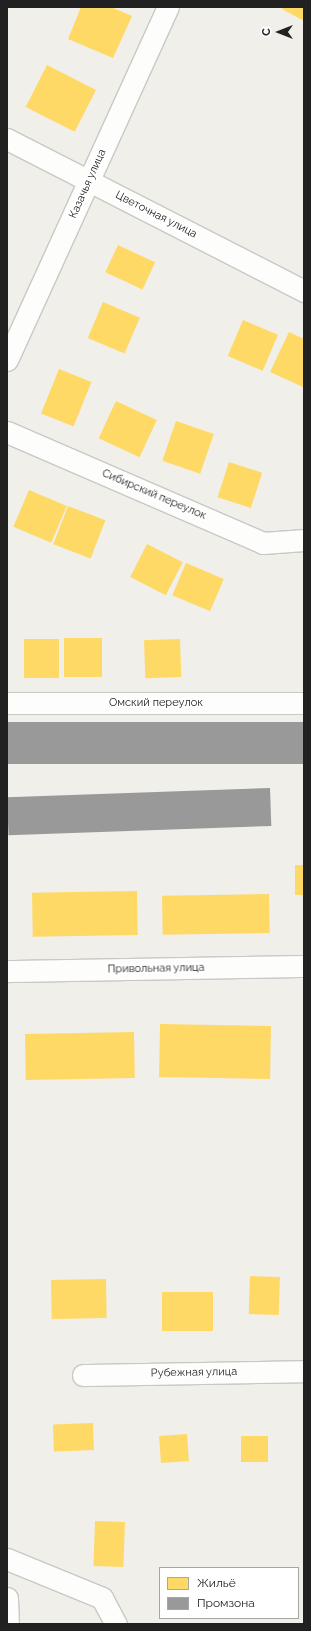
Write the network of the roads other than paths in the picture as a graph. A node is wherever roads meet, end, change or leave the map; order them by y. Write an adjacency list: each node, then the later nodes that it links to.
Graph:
1 (168, 7): 3 (street, Казачья улица)
2 (7, 139): 3 (street, Цветочная улица)
3 (89, 181): 4 (street, Цветочная улица); 5 (street, Казачья улица)
4 (304, 291)
5 (7, 360)
6 (7, 432): 7 (street, Сибирский переулок)
7 (304, 540)
8 (7, 703): 9 (street, Омский переулок)
9 (304, 703)
10 (304, 966): 11 (street, Привольная улица)
11 (7, 971)
12 (304, 1371): 13 (street, Рубежная улица)
13 (83, 1375)
14 (7, 1559): 17 (street)
15 (7, 1598): 16 (street)
16 (8, 1624)
17 (116, 1624)

